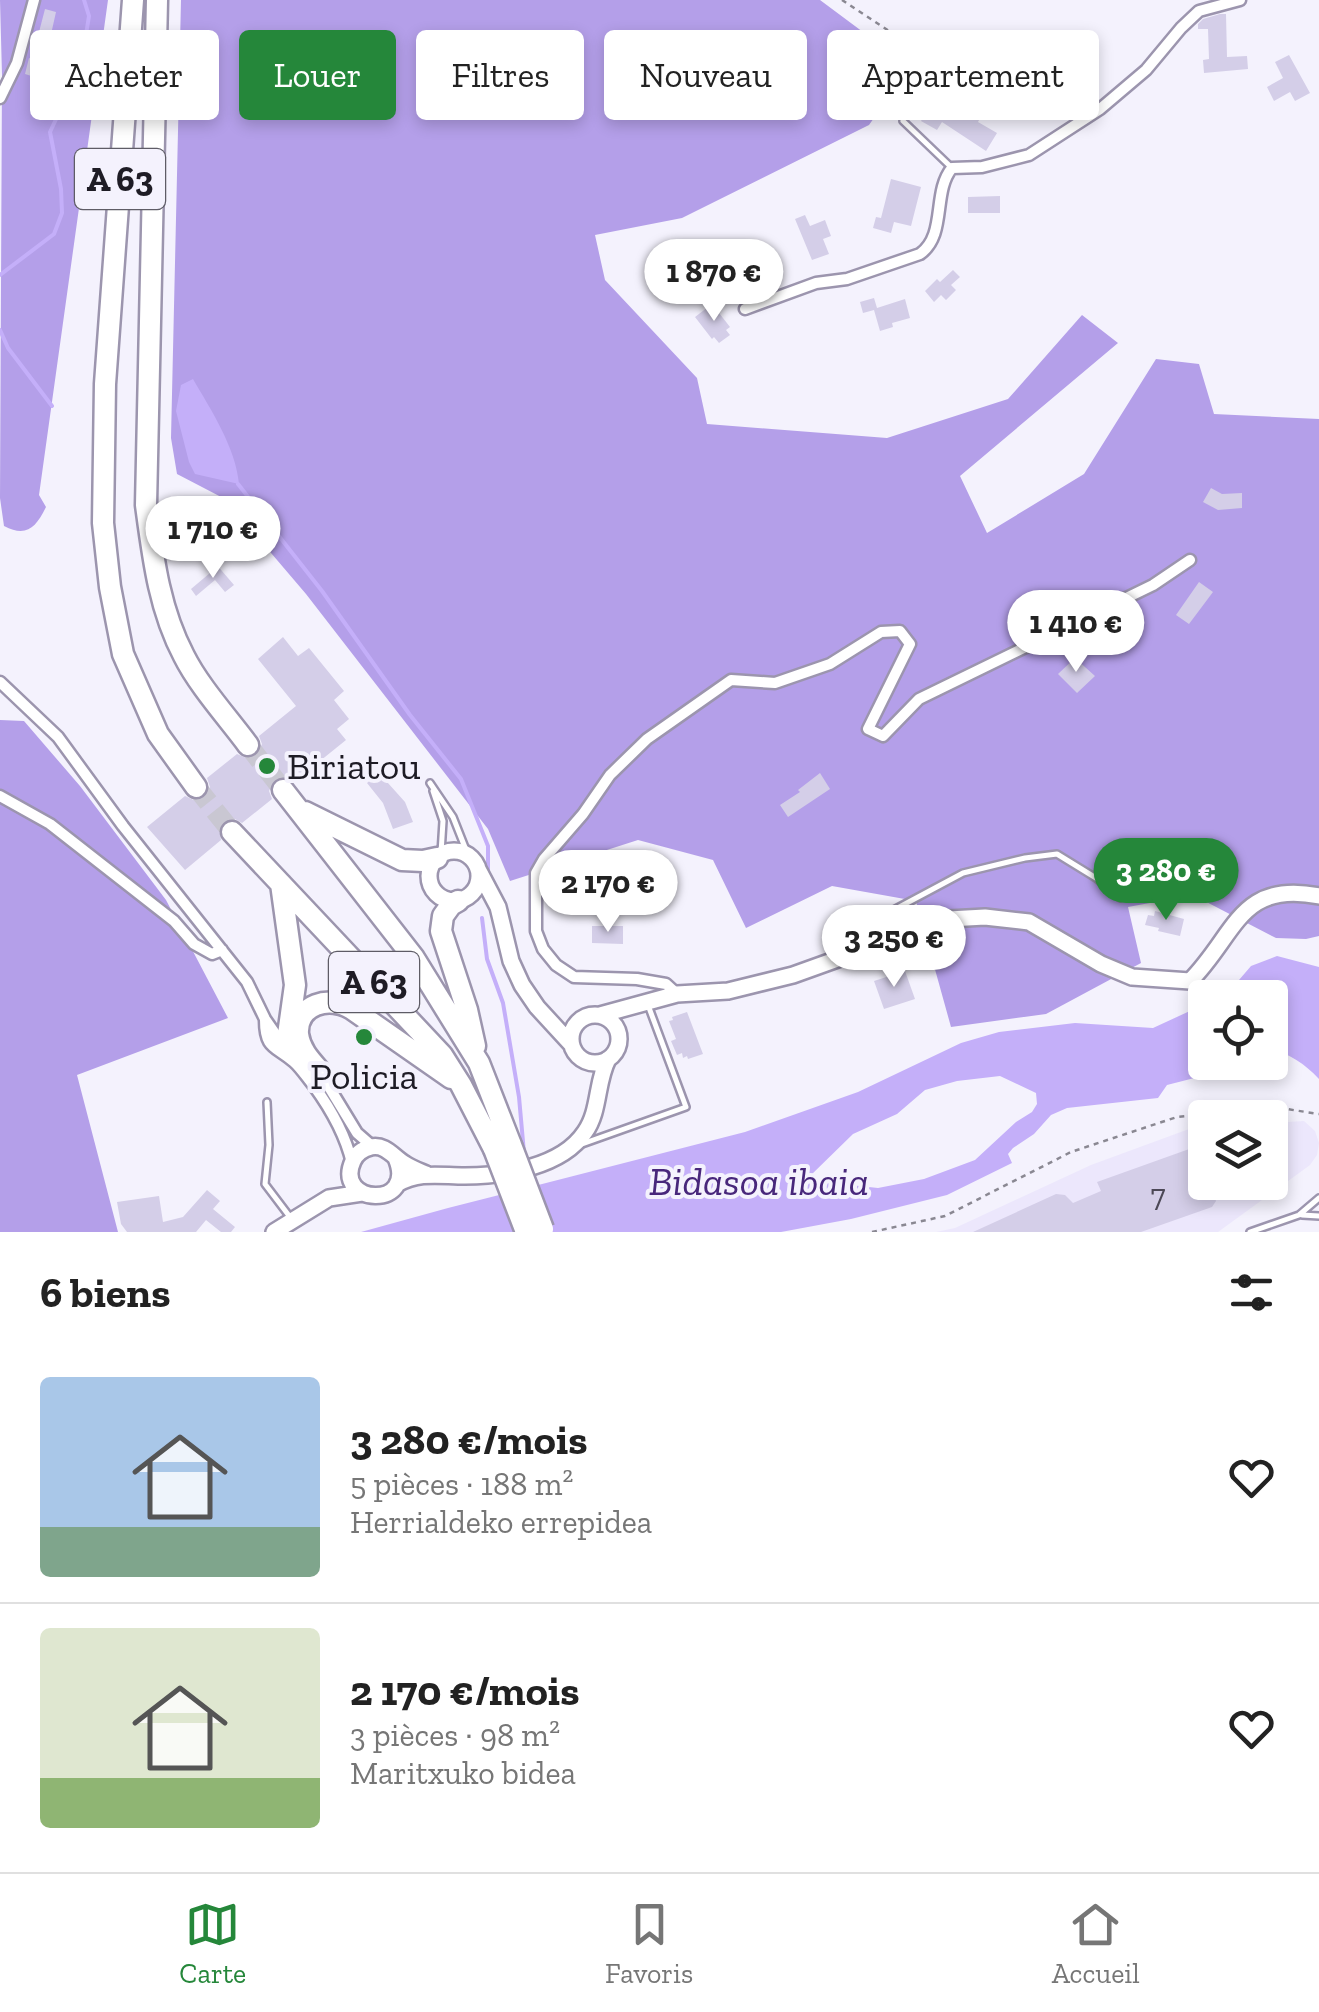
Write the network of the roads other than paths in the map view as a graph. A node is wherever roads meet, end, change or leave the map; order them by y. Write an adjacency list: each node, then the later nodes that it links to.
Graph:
1 (34, 0): 5 (street)
2 (132, 0): 12 (highway, A 63)
3 (157, 0): 11 (highway, A 63)
4 (1240, 0): 7 (street)
5 (0, 98)
6 (903, 120): 7 (lane)
7 (952, 168): 8 (street)
8 (745, 309)
9 (1190, 560): 27 (street)
10 (0, 682): 25 (street)
11 (248, 745)
12 (196, 788)
13 (283, 790): 15 (highway, A 63)
14 (0, 796): 25 (street)
15 (298, 808): 18 (highway); 37 (highway, A 63)
16 (232, 832): 20 (highway, A 63)
17 (468, 855): 18 (street); 18 (lane); 19 (street)
18 (438, 857): 23 (street)
19 (478, 869): 23 (street); 24 (street)
20 (282, 884): 34 (highway); 39 (highway, A 63)
21 (1319, 896): 26 (street)
22 (1120, 898): 26 (lane)
23 (461, 900): 24 (street); 37 (highway)
24 (502, 921): 30 (street)
25 (222, 950): 34 (street)
26 (864, 950): 27 (street)
27 (677, 994): 28 (street)
28 (645, 1004): 29 (street); 32 (street); 44 (lane)
29 (600, 1016): 31 (street); 32 (street)
30 (546, 1018): 31 (street); 33 (street)
31 (579, 1021): 33 (street)
32 (618, 1036): 35 (street)
33 (572, 1044): 36 (street)
34 (291, 1055): 38 (street); 46 (street)
35 (608, 1059): 36 (street); 40 (street)
36 (585, 1061): 40 (street)
37 (479, 1063): 43 (highway, A 63)
38 (318, 1070): 39 (highway); 42 (street)
39 (461, 1085): 43 (highway, A 63)
40 (596, 1100): 44 (street)
41 (267, 1102): 54 (lane)
42 (373, 1147): 45 (street); 46 (street)
43 (502, 1147): 55 (highway, A 63, bridge)
44 (570, 1148): 47 (street)
45 (396, 1158): 47 (street); 48 (street)
46 (351, 1168): 49 (street); 50 (street)
47 (426, 1174): 48 (street)
48 (397, 1184): 49 (street)
49 (362, 1193): 50 (street)
50 (329, 1198): 54 (street)
51 (1319, 1198): 52 (lane)
52 (1299, 1215): 53 (lane); 57 (lane)
53 (1319, 1216)
54 (292, 1220): 56 (street)
55 (538, 1231)
56 (274, 1232)
57 (1250, 1232)

